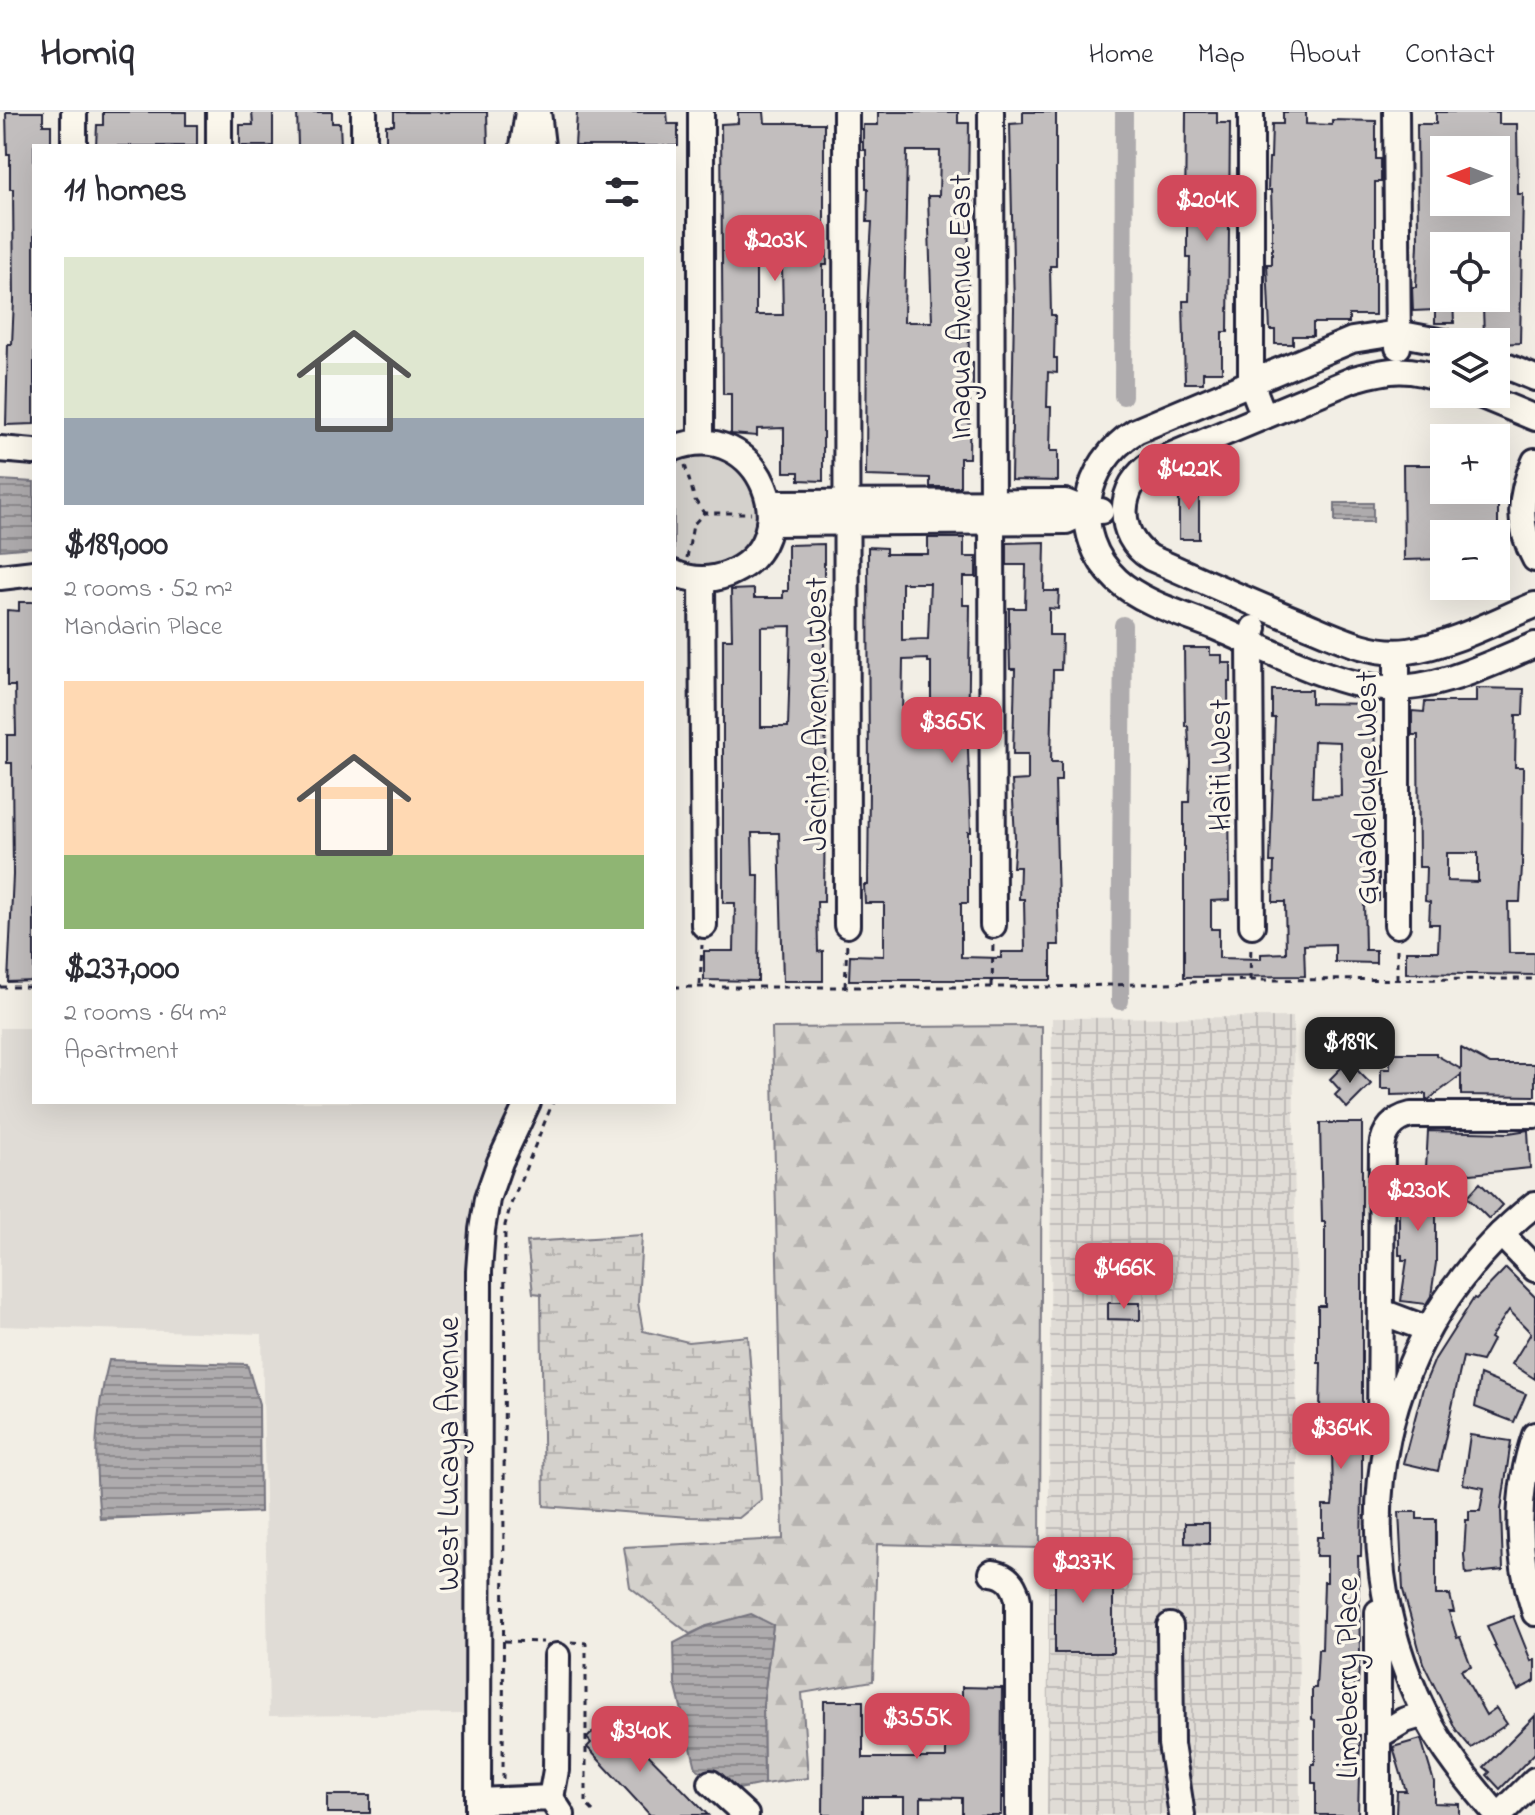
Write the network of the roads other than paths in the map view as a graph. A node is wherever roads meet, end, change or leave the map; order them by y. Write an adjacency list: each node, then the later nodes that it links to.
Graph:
1 (74, 112): 11 (street)
2 (219, 112): 12 (street)
3 (364, 112): 13 (street)
4 (528, 112): 14 (street)
5 (538, 112): 15 (street)
6 (701, 112): 26 (street)
7 (846, 112): 34 (street, Jacinto Avenue West)
8 (991, 112): 32 (street, Inagua Avenue East)
9 (1251, 112): 22 (street)
10 (1396, 112): 16 (street)
11 (74, 144)
12 (219, 144)
13 (364, 144)
14 (523, 144)
15 (542, 144)
16 (1397, 333): 17 (street); 19 (street); 22 (street)
17 (1430, 339)
18 (1510, 368): 21 (street)
19 (1399, 369): 20 (street); 24 (street)
20 (1430, 375)
21 (1535, 378)
22 (1251, 383): 24 (street); 30 (street)
23 (1510, 408): 25 (street)
24 (1264, 416): 31 (street)
25 (1535, 418)
26 (685, 445): 33 (street)
27 (0, 449): 28 (street)
28 (32, 452)
29 (1535, 461): 35 (street)
30 (1088, 511): 31 (street); 32 (street); 41 (street)
31 (1124, 511): 40 (street)
32 (992, 512): 34 (street); 47 (street, Inagua Avenue East)
33 (769, 513): 34 (street); 37 (street)
34 (848, 513): 46 (street, Jacinto Avenue West)
35 (1535, 559)
36 (32, 573): 38 (street)
37 (687, 576): 45 (street)
38 (0, 577)
39 (1535, 605): 43 (street)
40 (1260, 606): 41 (street, Haiti West); 43 (street)
41 (1250, 642): 44 (street); 48 (street, Haiti West)
42 (1535, 645): 44 (street)
43 (1397, 652): 44 (street, Guadeloupe West)
44 (1397, 688): 49 (street, Guadeloupe West)
45 (704, 925)
46 (847, 925)
47 (993, 925)
48 (1252, 925)
49 (1397, 925)
50 (516, 1104): 53 (street)
51 (527, 1104): 53 (street, West Lucaya Avenue)
52 (1535, 1115): 57 (street)
53 (510, 1141): 71 (street, West Lucaya Avenue)
54 (1535, 1204): 55 (street)
55 (1501, 1234): 56 (street); 58 (street)
56 (1535, 1269)
57 (1382, 1312): 58 (street); 60 (street)
58 (1427, 1329): 60 (street)
59 (1535, 1435): 63 (street)
60 (1379, 1479): 61 (street)
61 (1378, 1542): 66 (street); 67 (street, Limeberry Place)
62 (992, 1573): 73 (street)
63 (1535, 1613)
64 (1170, 1626): 74 (street)
65 (557, 1656): 70 (street)
66 (1425, 1714): 67 (street); 76 (street)
67 (1378, 1736): 75 (street, Limeberry Place)
68 (1535, 1780): 76 (street)
69 (711, 1783): 72 (street)
70 (557, 1807): 71 (street)
71 (478, 1808)
72 (746, 1815)
73 (1018, 1815)
74 (1182, 1815)
75 (1378, 1815)
76 (1499, 1815)

